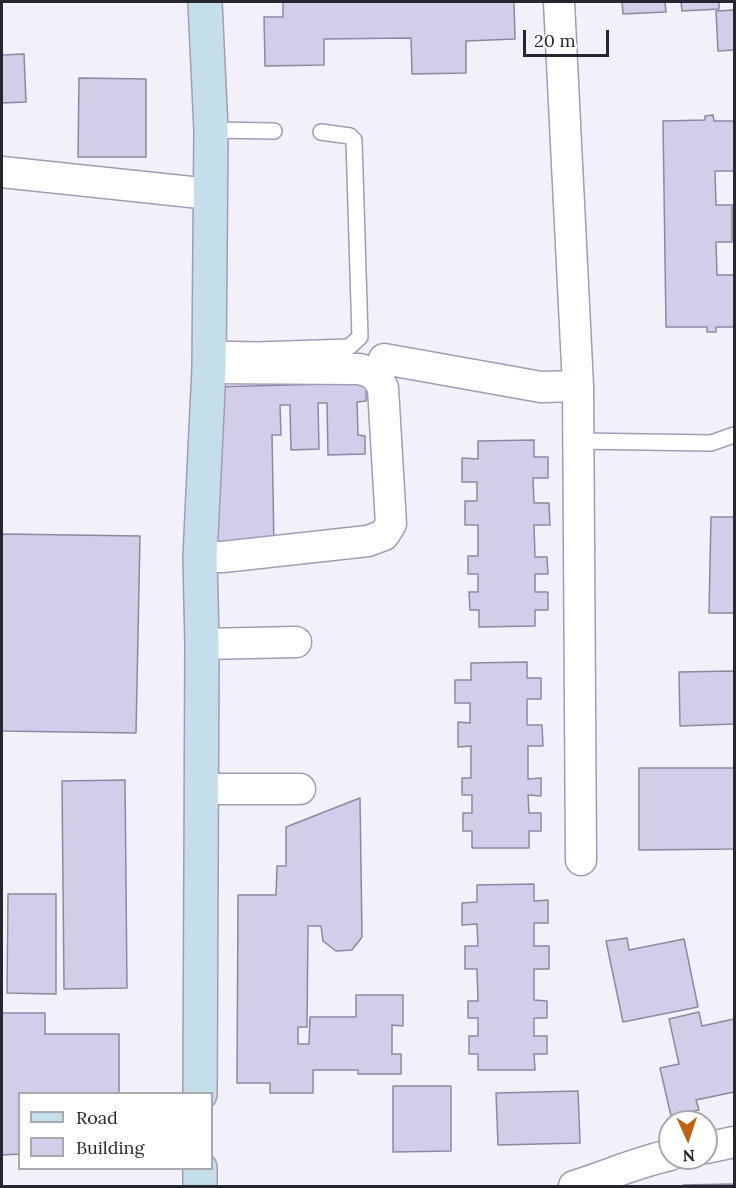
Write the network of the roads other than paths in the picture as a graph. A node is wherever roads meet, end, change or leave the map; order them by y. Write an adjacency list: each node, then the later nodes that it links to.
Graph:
1 (205, 2): 3 (street)
2 (559, 2): 10 (street)
3 (211, 130): 4 (lane); 7 (street)
4 (274, 131)
5 (321, 132): 8 (lane)
6 (2, 172): 7 (street)
7 (210, 194): 8 (street)
8 (209, 358): 13 (street); 13 (street)
9 (384, 359): 10 (street)
10 (578, 386): 12 (street)
11 (735, 435): 12 (lane)
12 (578, 441): 18 (street)
13 (200, 557): 15 (street)
14 (296, 642): 15 (street)
15 (202, 644): 16 (street)
16 (202, 789): 17 (street); 19 (street)
17 (300, 789)
18 (581, 861)
19 (201, 1092)
20 (735, 1142): 21 (street)
21 (718, 1146)
22 (658, 1158): 24 (street)
23 (200, 1170): 25 (street)
24 (614, 1180): 26 (street)
25 (200, 1186)
26 (574, 1186)

